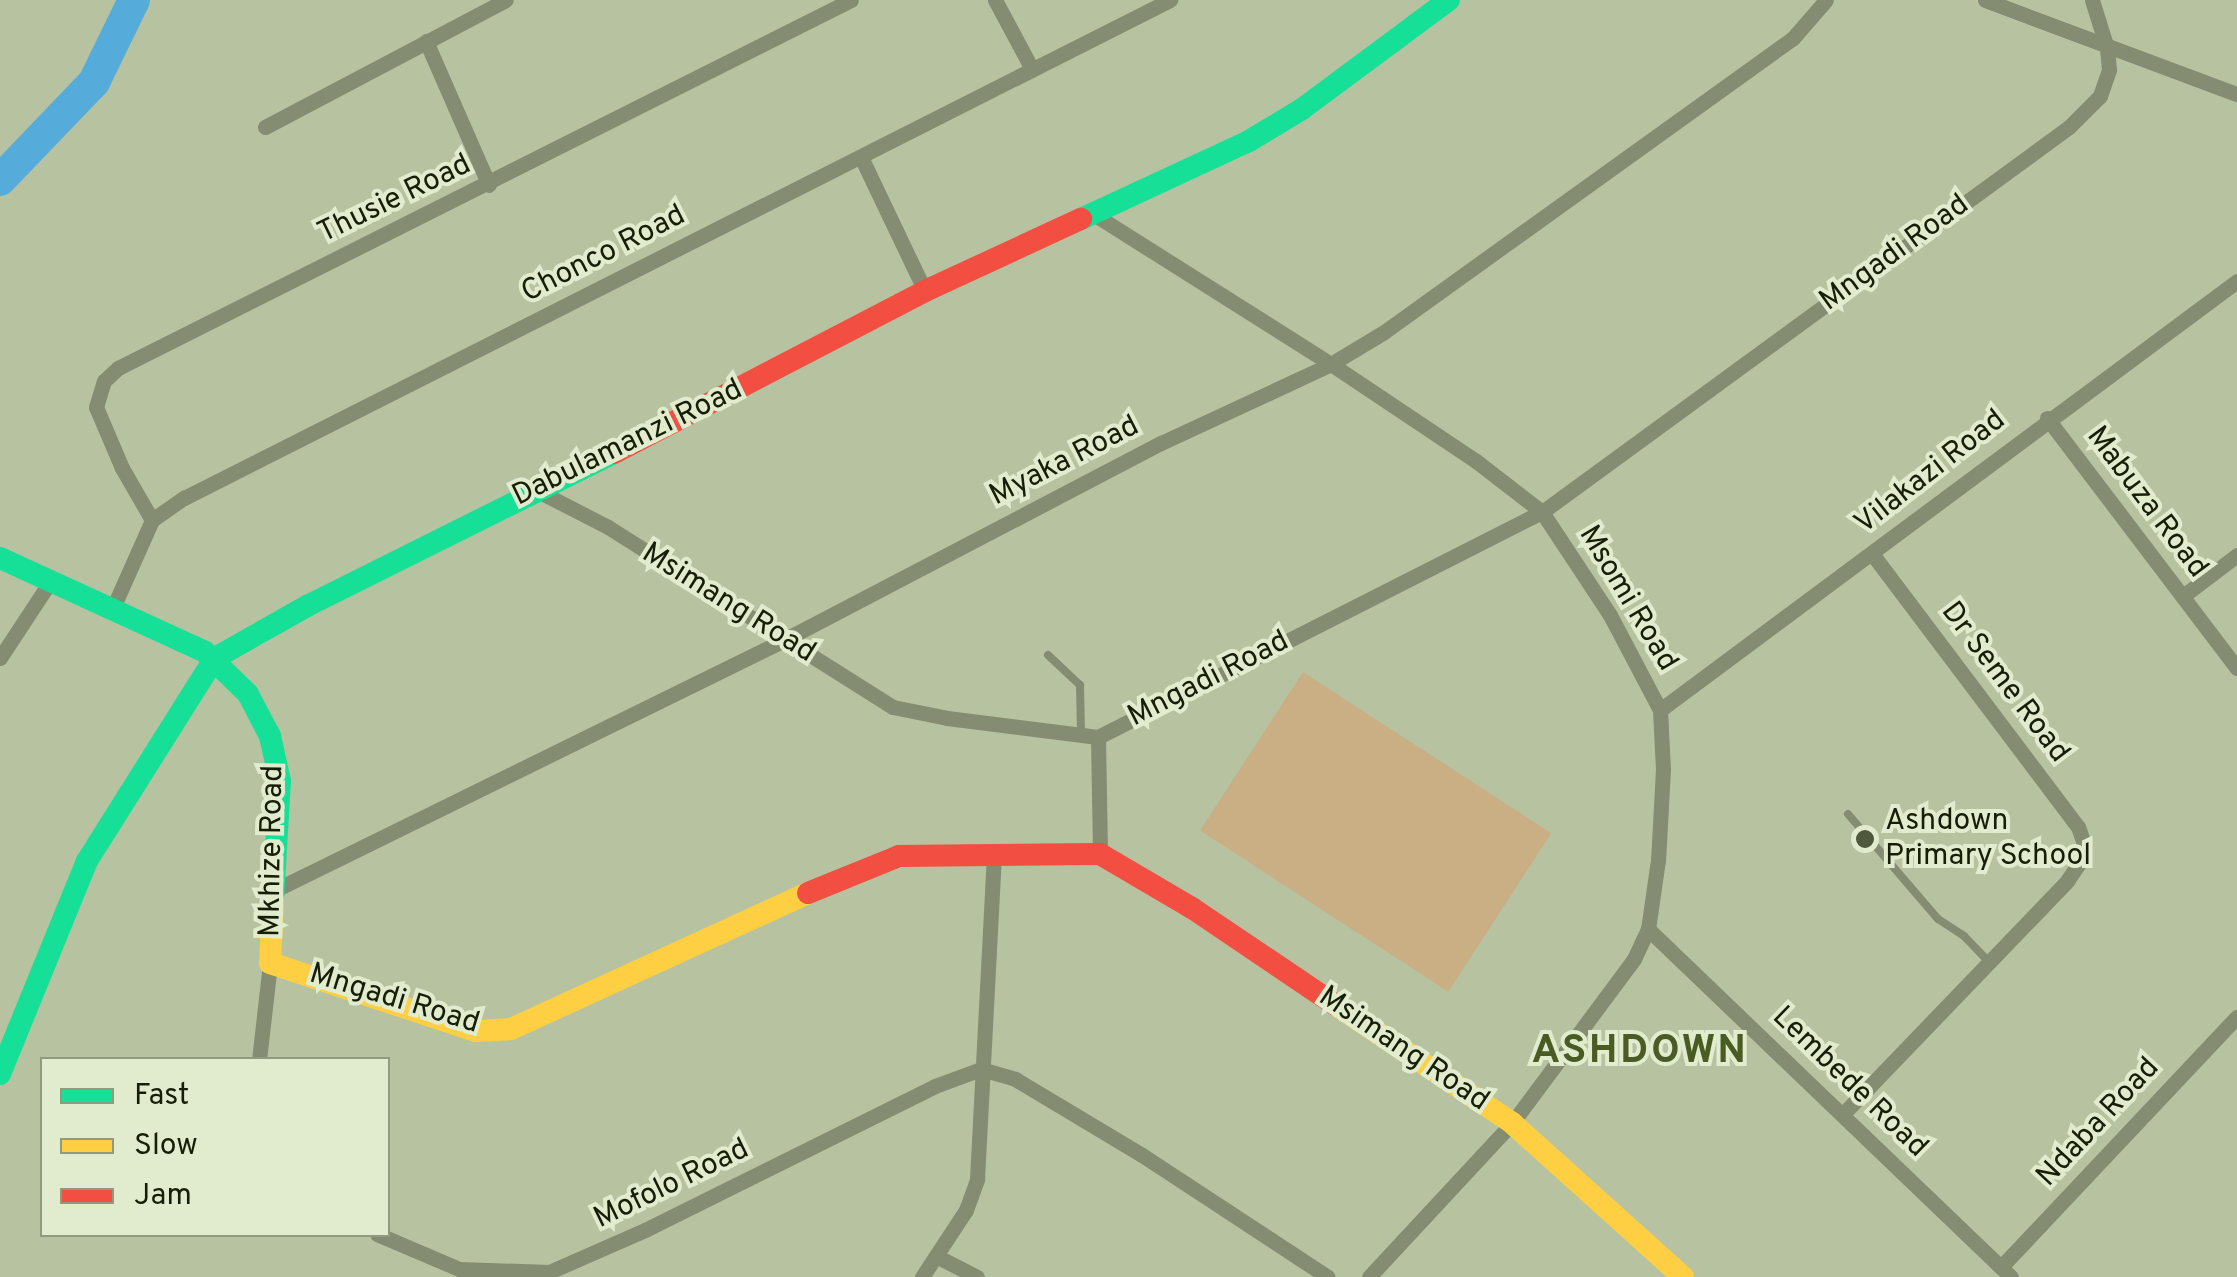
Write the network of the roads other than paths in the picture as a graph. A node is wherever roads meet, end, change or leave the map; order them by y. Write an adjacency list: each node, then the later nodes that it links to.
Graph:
1 (506, 0): 9 (street)
2 (851, 0): 15 (street, Thusie Road)
3 (994, 0): 11 (street)
4 (1170, 0): 11 (street, Chonco Road)
5 (1448, 0): 16 (street, Dabulamanzi Road)
6 (1826, 0): 19 (street, Myaka Road)
7 (1985, 0): 10 (street)
8 (2092, 0): 10 (street)
9 (426, 41): 13 (street); 15 (street)
10 (2108, 48): 12 (street); 22 (street, Mngadi Road)
11 (1032, 68): 14 (street, Chonco Road)
12 (2237, 94)
13 (265, 127)
14 (861, 157): 18 (street); 23 (street, Chonco Road)
15 (489, 185): 23 (street, Thusie Road)
16 (1092, 213): 18 (street, Dabulamanzi Road); 19 (street, Msomi Road)
17 (2237, 281): 20 (street, Vilakazi Road)
18 (924, 291): 21 (street, Dabulamanzi Road)
19 (1331, 364): 22 (street, Msomi Road); 30 (street, Myaka Road)
20 (2047, 418): 24 (street, Vilakazi Road); 28 (street, Mabuza Road)
21 (538, 491): 30 (street, Msimang Road); 33 (street, Dabulamanzi Road)
22 (1542, 512): 35 (street, Msomi Road); 36 (street, Mngadi Road)
23 (152, 520): 29 (street)
24 (1872, 554): 35 (street, Vilakazi Road); 42 (street, Dr Seme Road)
25 (2237, 555): 28 (street)
26 (0, 558): 27 (street, Mkhize Road)
27 (50, 582): 29 (street, Mkhize Road); 32 (street)
28 (2183, 596): 34 (street, Mabuza Road)
29 (112, 610): 33 (street, Mkhize Road)
30 (782, 640): 36 (street, Msimang Road); 40 (street, Myaka Road)
31 (1048, 655): 36 (lane)
32 (0, 658)
33 (215, 658): 40 (street, Mkhize Road); 47 (street, Dabulamanzi Road)
34 (2237, 668)
35 (1660, 710): 41 (street, Msomi Road)
36 (1090, 736): 39 (street, Mngadi Road)
37 (1848, 814): 42 (lane)
38 (994, 854): 39 (street, Mngadi Road); 43 (street, Mngadi Road); 46 (street)
39 (1100, 854): 49 (street, Msimang Road)
40 (275, 890): 43 (street, Mkhize Road)
41 (1648, 929): 48 (street, Lembede Road); 49 (street, Msomi Road)
42 (1988, 962): 48 (street, Dr Seme Road)
43 (270, 963): 45 (street, Mkhize Road)
44 (2237, 1017): 52 (street, Ndaba Road)
45 (259, 1057)
46 (981, 1069): 51 (street); 53 (street, Mofolo Road); 56 (street)
47 (0, 1074)
48 (1843, 1114): 52 (street, Lembede Road)
49 (1512, 1123): 57 (street, Msomi Road); 58 (street, Msimang Road)
50 (383, 1237): 53 (street, Mofolo Road)
51 (936, 1256): 54 (street); 55 (street)
52 (2006, 1272)
53 (547, 1274)
54 (922, 1277)
55 (977, 1277)
56 (1328, 1277)
57 (1369, 1277)
58 (1683, 1277)

